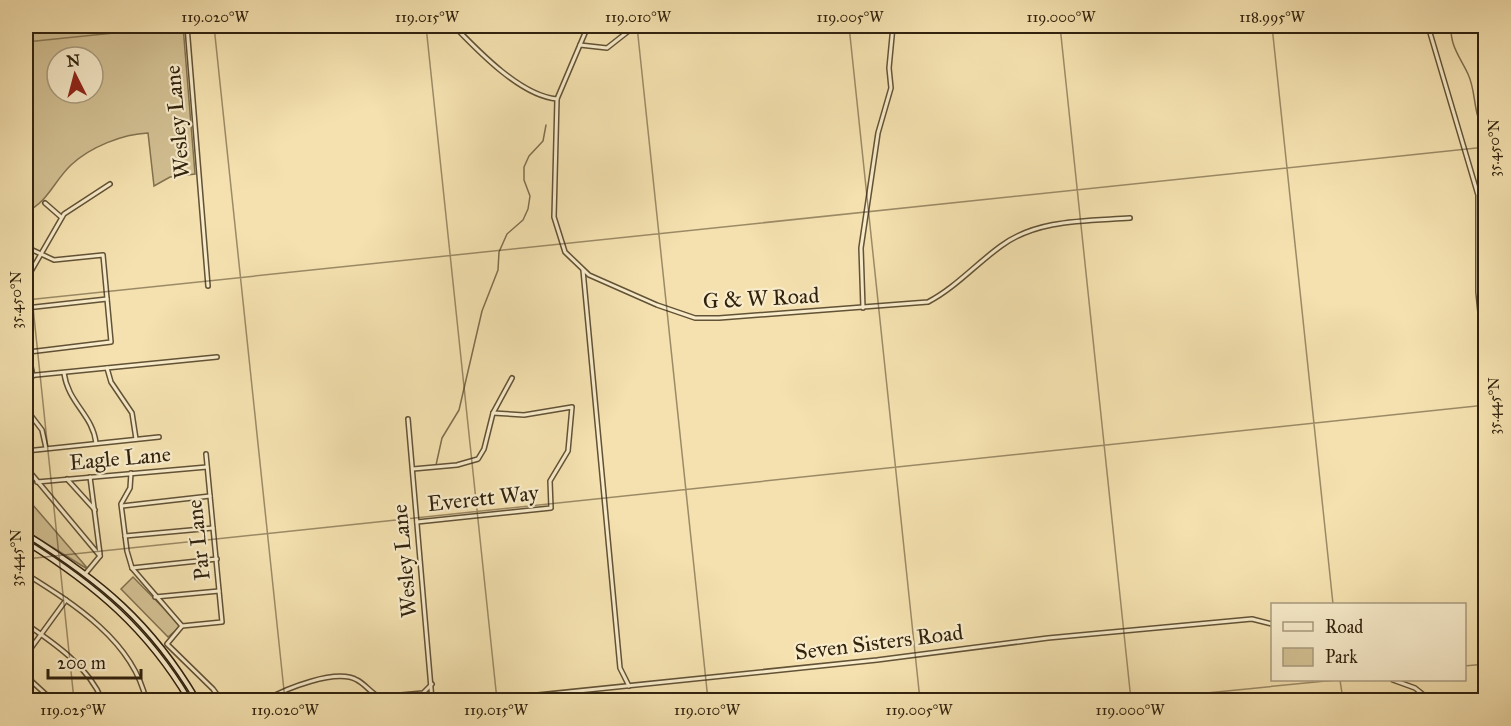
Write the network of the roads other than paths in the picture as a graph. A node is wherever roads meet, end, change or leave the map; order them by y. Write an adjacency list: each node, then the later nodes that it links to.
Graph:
1 (187, 26): 17 (street, Wesley Lane)
2 (454, 26): 8 (street)
3 (588, 26): 7 (street, G & W Road)
4 (635, 26): 7 (street)
5 (893, 26): 20 (street)
6 (1428, 26): 25 (street)
7 (580, 45): 8 (street, G & W Road)
8 (557, 99): 15 (street, G & W Road)
9 (110, 184): 11 (street)
10 (45, 203): 11 (street)
11 (61, 217): 14 (street)
12 (1130, 218): 20 (street, G & W Road)
13 (26, 247): 14 (street)
14 (40, 255): 16 (street); 18 (street)
15 (583, 270): 20 (street, G & W Road); 72 (street)
16 (26, 280)
17 (208, 286)
18 (107, 299): 19 (street); 22 (street)
19 (26, 308)
20 (863, 308)
21 (26, 344): 22 (street)
22 (28, 352): 28 (street)
23 (217, 357): 24 (street)
24 (107, 368): 26 (street); 34 (street)
25 (1485, 371)
26 (64, 372): 28 (street); 35 (street)
27 (26, 376): 28 (street)
28 (33, 376)
29 (512, 378): 31 (street)
30 (26, 409): 36 (street)
31 (494, 413): 40 (street); 49 (street, Everett Way)
32 (408, 419): 40 (street, Wesley Lane)
33 (159, 437): 34 (street)
34 (136, 439): 35 (street)
35 (96, 443): 36 (street)
36 (46, 448): 37 (street)
37 (26, 451)
38 (206, 454): 39 (street, Par Lane)
39 (207, 467): 42 (street, Eagle Lane); 46 (street, Par Lane)
40 (413, 469): 49 (street, Wesley Lane)
41 (29, 471): 45 (street)
42 (131, 473): 43 (street, Eagle Lane); 47 (street)
43 (90, 477): 44 (street, Eagle Lane); 48 (street)
44 (67, 479): 45 (street, Eagle Lane); 48 (street)
45 (37, 482): 54 (street)
46 (210, 496): 47 (street); 50 (street, Par Lane)
47 (121, 506): 52 (street)
48 (96, 512): 54 (street)
49 (417, 522): 71 (street, Wesley Lane)
50 (213, 528): 52 (street); 55 (street, Par Lane)
51 (26, 534): 57 (main road)
52 (125, 537): 56 (street)
53 (26, 542): 59 (main road)
54 (100, 556): 57 (street)
55 (217, 559): 56 (street); 61 (street, Par Lane)
56 (132, 568): 62 (street)
57 (86, 573): 60 (main road)
58 (26, 574): 63 (street)
59 (94, 587): 60 (main road); 76 (main road)
60 (106, 589): 77 (main road)
61 (219, 591): 62 (street); 66 (street, Par Lane)
62 (155, 597): 66 (street)
63 (66, 600): 67 (street); 75 (street)
64 (26, 624): 67 (street)
65 (1271, 624): 72 (street, Seven Sisters Road)
66 (182, 626): 78 (street)
67 (41, 634): 68 (street); 74 (street)
68 (26, 655)
69 (26, 676): 73 (street)
70 (1397, 681): 82 (street)
71 (432, 684): 79 (street); 80 (street, Wesley Lane)
72 (629, 686): 81 (street, Seven Sisters Road)
73 (52, 700)
74 (102, 700)
75 (146, 700)
76 (189, 700)
77 (197, 700)
78 (221, 700)
79 (266, 700)
80 (432, 700)
81 (490, 700)
82 (1430, 700)

